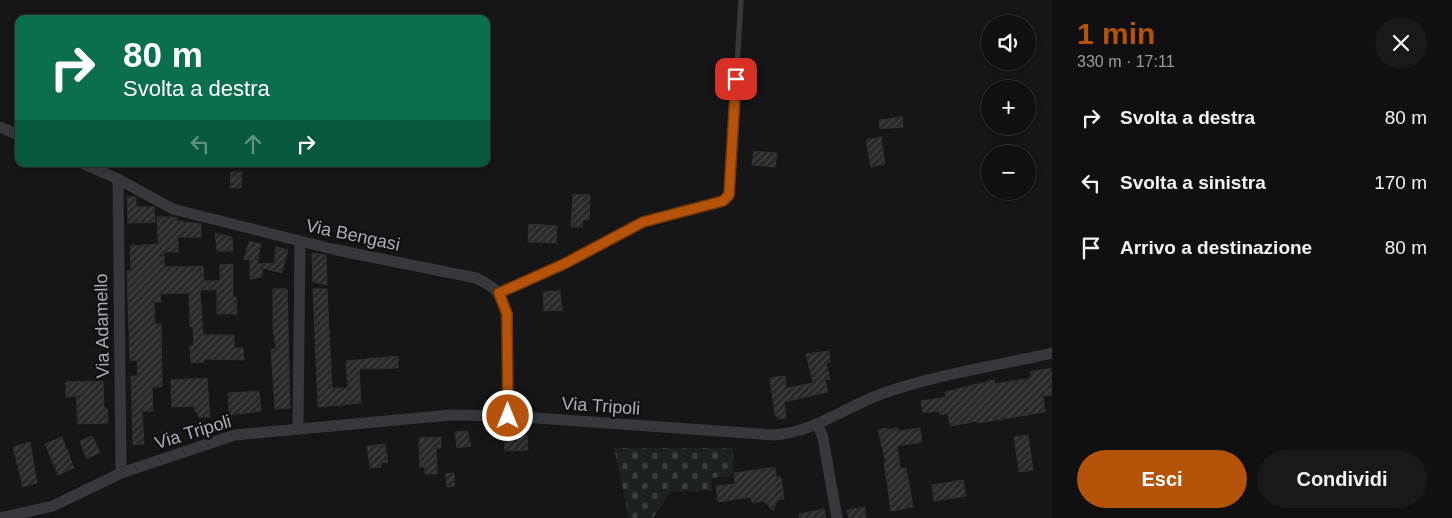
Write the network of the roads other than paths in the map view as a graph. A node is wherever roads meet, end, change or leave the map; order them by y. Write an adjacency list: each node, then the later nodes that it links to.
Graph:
1 (741, 0): 7 (lane)
2 (0, 127): 3 (street)
3 (15, 133)
4 (91, 167): 5 (street, Via Bengasi)
5 (118, 179): 6 (street, Via Bengasi); 12 (street, Via Adamello)
6 (300, 241): 7 (street, Via Bengasi); 11 (street)
7 (499, 293): 9 (street)
8 (1052, 353): 10 (street, Via Tripoli)
9 (508, 416): 10 (street, Via Tripoli); 11 (street, Via Tripoli)
10 (818, 425): 14 (street)
11 (298, 429): 12 (street, Via Tripoli)
12 (121, 473): 13 (street, Via Tripoli)
13 (0, 518)
14 (837, 518)

